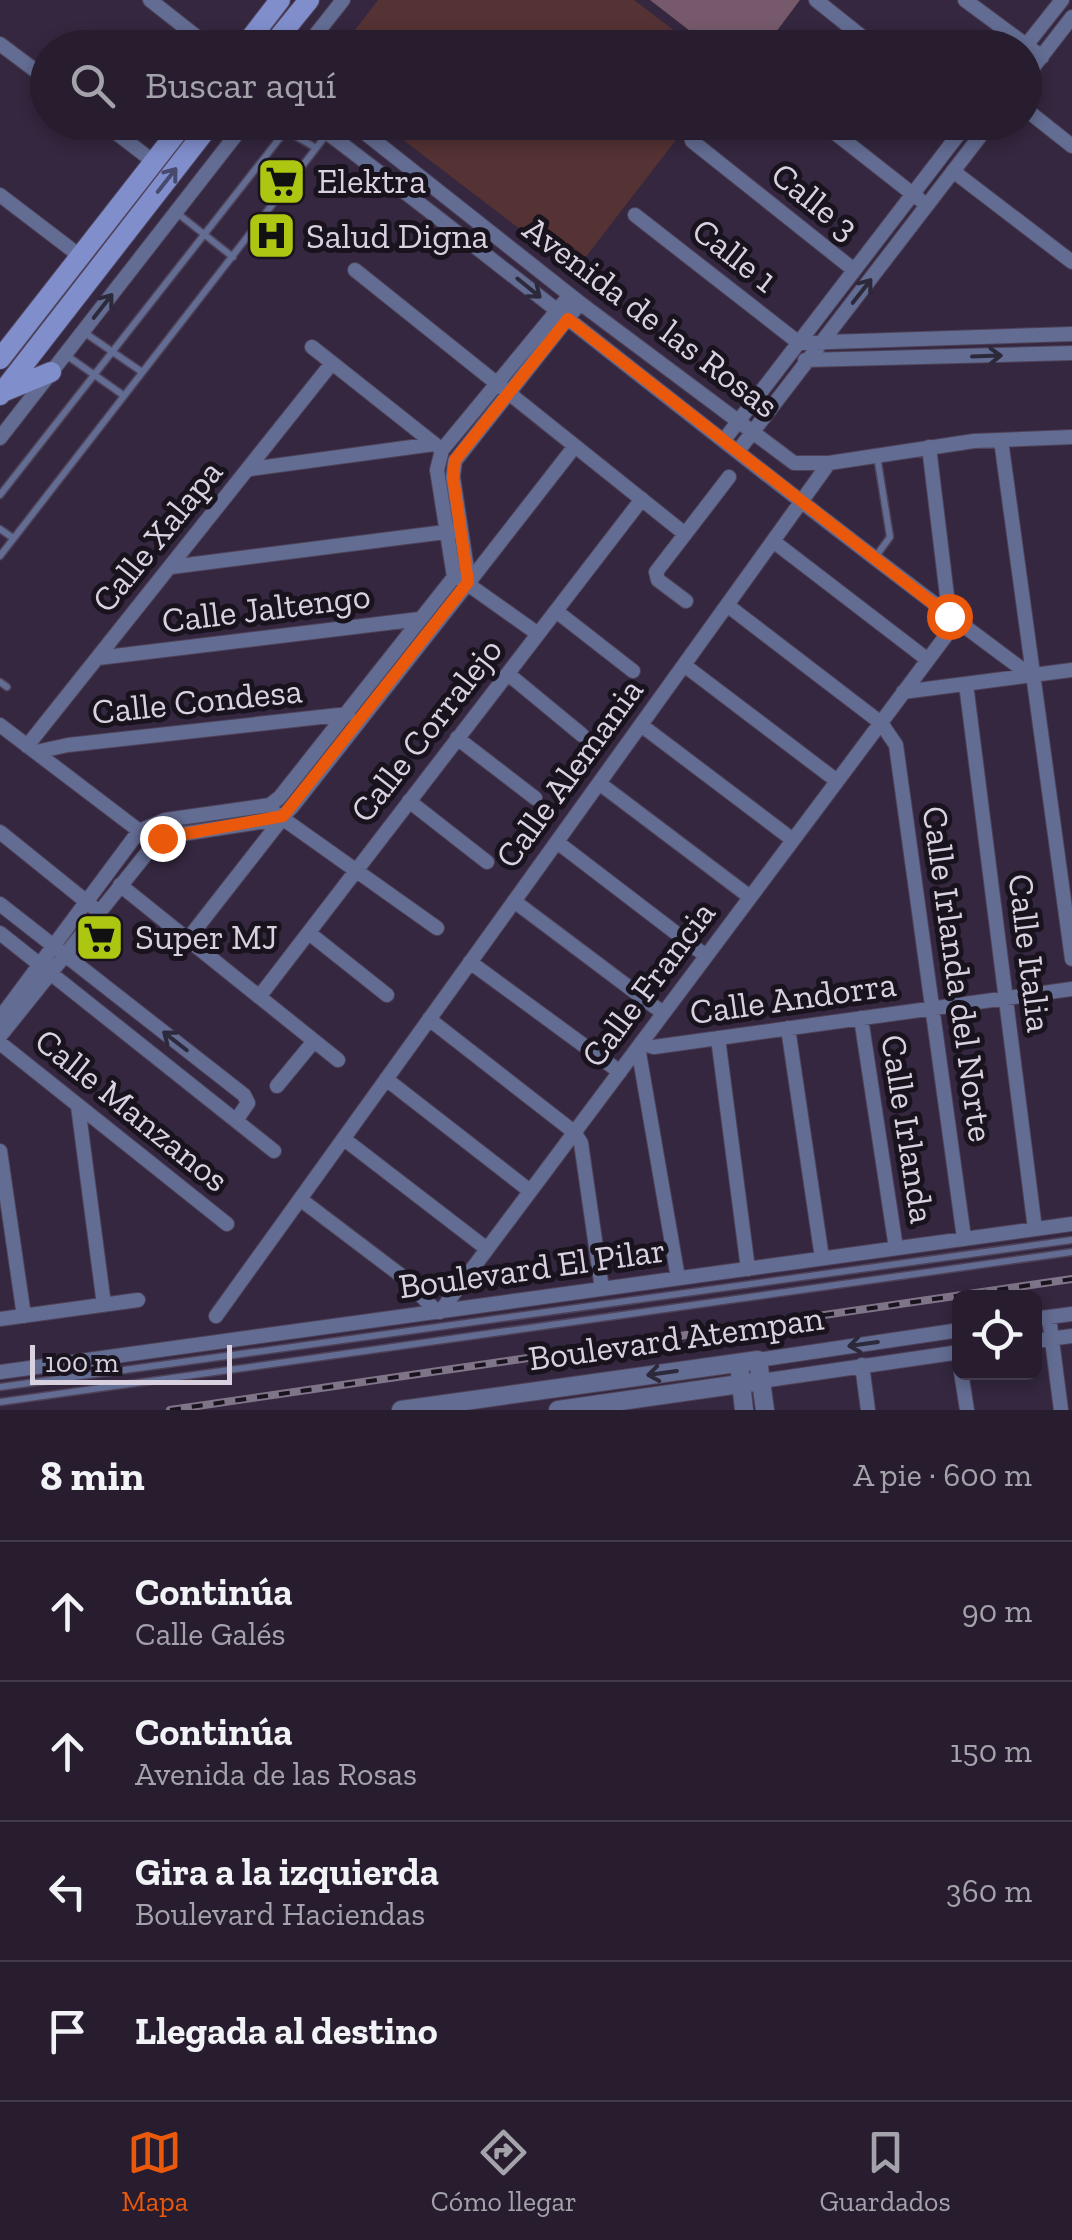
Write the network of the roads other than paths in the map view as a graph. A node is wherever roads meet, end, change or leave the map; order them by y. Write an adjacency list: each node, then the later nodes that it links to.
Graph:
1 (150, 0): 9 (street)
2 (280, 0): 10 (main road)
3 (309, 0): 11 (main road)
4 (342, 0): 12 (street)
5 (816, 0): 13 (street)
6 (965, 0): 14 (street)
7 (1062, 0): 15 (street)
8 (1070, 25): 17 (street)
9 (188, 30)
10 (258, 30)
11 (285, 30)
12 (318, 30)
13 (854, 30)
14 (1003, 30)
15 (1038, 30)
16 (0, 44): 18 (street)
17 (1042, 56)
18 (30, 66)
19 (1042, 122): 33 (street)
20 (125, 140): 35 (street)
21 (170, 140): 35 (main road)
22 (198, 140): 68 (main road, one-way to 22)
23 (232, 140): 40 (street)
24 (278, 140): 42 (lane)
25 (302, 140): 34 (lane)
26 (322, 140): 34 (lane)
27 (337, 140): 49 (street, Avenida de las Rosas, one-way to 49)
28 (374, 140): 48 (street, Avenida de las Rosas)
29 (845, 140): 37 (street)
30 (954, 140): 37 (street)
31 (977, 140): 36 (street)
32 (692, 141): 47 (street, Calle 3)
33 (1072, 146)
34 (316, 148): 44 (lane)
35 (154, 162): 43 (main road)
36 (953, 172): 39 (street); 45 (street)
37 (913, 194): 39 (street); 47 (street)
38 (0, 195): 43 (street)
39 (927, 205): 52 (street, one-way to 39)
40 (176, 212): 42 (lane); 50 (street, one-way to 40)
41 (635, 215): 54 (street, Calle 1)
42 (204, 234): 44 (lane); 56 (lane)
43 (80, 256): 58 (main road)
44 (234, 257): 65 (lane)
45 (1072, 262)
46 (355, 270): 67 (street)
47 (854, 270): 54 (street)
48 (575, 299): 49 (street); 70 (street, Avenida de las Rosas)
49 (562, 315): 67 (street); 74 (street, Avenida de las Rosas)
50 (83, 332): 56 (lane); 59 (street)
51 (1072, 334): 53 (street)
52 (824, 340): 53 (street); 54 (street); 61 (street)
53 (882, 340): 60 (street)
54 (799, 342): 62 (street)
55 (312, 346): 63 (street)
56 (112, 352): 65 (lane); 66 (lane)
57 (1072, 353): 60 (street, one-way to 57)
58 (2, 354)
59 (65, 354): 64 (street); 66 (lane)
60 (881, 359): 61 (street)
61 (808, 360): 62 (street); 71 (street)
62 (785, 361): 70 (street)
63 (332, 363): 77 (street); 83 (street, Calle Xalapa)
64 (51, 372): 68 (main road); 73 (street)
65 (142, 372): 69 (lane)
66 (94, 375): 69 (lane); 85 (lane)
67 (503, 388): 76 (street); 77 (street); 81 (street)
68 (1, 393)
69 (123, 395): 91 (lane)
70 (738, 422): 71 (street, Avenida de las Rosas); 74 (street)
71 (752, 432): 79 (street); 82 (street, Avenida de las Rosas)
72 (1072, 437): 75 (street)
73 (0, 438)
74 (724, 440): 79 (street, Avenida de las Rosas)
75 (1001, 440): 78 (street); 110 (street)
76 (575, 446): 86 (street); 96 (street)
77 (438, 447): 81 (street); 83 (street); 89 (street)
78 (929, 448): 80 (street); 100 (street)
79 (738, 451): 87 (street, Avenida de las Rosas)
80 (877, 456): 82 (street); 94 (lane)
81 (455, 460): 89 (street)
82 (829, 463): 87 (street, Calle Alemania)
83 (250, 469): 95 (street, Calle Xalapa)
84 (730, 477): 90 (street)
85 (0, 495)
86 (642, 500): 90 (street); 99 (street, Calle Corralejo)
87 (801, 502): 92 (street, Calle Alemania); 94 (street, Avenida de las Rosas)
88 (0, 529): 91 (lane)
89 (453, 531): 95 (street); 96 (street)
90 (685, 534): 97 (street)
91 (14, 538): 93 (lane)
92 (773, 541): 98 (street, Calle Alemania); 105 (street)
93 (0, 556)
94 (875, 558): 100 (street, Avenida de las Rosas)
95 (171, 567): 104 (street, Calle Xalapa)
96 (461, 579): 101 (street); 102 (street); 103 (street)
97 (686, 601)
98 (727, 605): 106 (street, Calle Alemania); 115 (street)
99 (556, 611): 103 (street, Calle Corralejo); 108 (street)
100 (949, 616): 105 (street, Calle Francia); 110 (street, Avenida de las Rosas)
101 (441, 617): 102 (street, Calle Jaltengo); 113 (street)
102 (418, 620): 104 (street, Calle Jaltengo); 114 (street)
103 (538, 634): 109 (street, Calle Corralejo)
104 (98, 658): 120 (street, Calle Xalapa)
105 (928, 660): 112 (street, Calle Francia)
106 (684, 665): 116 (street, Calle Alemania); 121 (street)
107 (1072, 670): 110 (street)
108 (633, 671)
109 (508, 674): 118 (street); 119 (street, Calle Corralejo)
110 (1032, 675): 111 (street); 146 (street)
111 (966, 684): 112 (street); 152 (street, Calle Italia)
112 (904, 692): 115 (street, Calle Francia)
113 (366, 713): 114 (street, Calle Condesa); 126 (street)
114 (343, 714): 120 (street, Calle Condesa); 125 (street)
115 (881, 722): 121 (street, Calle Francia); 153 (street, Calle Irlanda del Norte)
116 (641, 724): 122 (street, Calle Alemania); 129 (street)
117 (0, 725): 120 (street)
118 (582, 736)
119 (457, 738): 123 (street); 124 (street, Calle Corralejo)
120 (32, 749): 127 (street)
121 (837, 781): 129 (street, Calle Francia)
122 (599, 783): 130 (street, Calle Alemania); 135 (street)
123 (535, 798)
124 (409, 801): 132 (street); 133 (street, Calle Corralejo)
125 (270, 805): 126 (street); 127 (street)
126 (280, 819): 131 (street); 133 (street); 143 (street)
127 (139, 831): 131 (street); 136 (street)
128 (0, 832): 136 (street)
129 (792, 840): 135 (street, Calle Francia)
130 (557, 842): 137 (street, Calle Alemania); 145 (street)
131 (155, 843): 134 (street)
132 (486, 862)
133 (356, 870): 140 (street); 141 (street, Calle Corralejo)
134 (120, 885): 139 (street); 143 (street)
135 (750, 897): 145 (street, Calle Francia)
136 (86, 901): 139 (street); 144 (street)
137 (514, 901): 147 (street, Calle Alemania); 154 (street)
138 (0, 904): 144 (street)
139 (99, 911): 144 (street)
140 (437, 928)
141 (309, 932): 150 (street); 151 (street, Calle Corralejo)
142 (0, 933): 148 (street)
143 (188, 940): 151 (street)
144 (58, 950): 148 (street); 168 (street, one-way to 144)
145 (706, 956): 154 (street, Calle Francia)
146 (1072, 960)
147 (470, 962): 157 (street, Calle Alemania); 164 (street)
148 (44, 968): 155 (street); 160 (street); 168 (street)
149 (1072, 989): 152 (street, Calle Andorra)
150 (387, 995)
151 (259, 997): 161 (street)
152 (1006, 998): 153 (street, Calle Andorra); 177 (street, Calle Italia)
153 (934, 1008): 156 (street, Calle Andorra); 178 (street, Calle Irlanda del Norte)
154 (664, 1013): 162 (street, Calle Francia)
155 (0, 1018)
156 (861, 1018): 158 (street, Calle Andorra); 181 (street, Calle Irlanda)
157 (430, 1019): 165 (street, Calle Alemania); 169 (street)
158 (788, 1028): 159 (street, Calle Andorra); 183 (street)
159 (718, 1038): 162 (street, Calle Andorra); 184 (street)
160 (0, 1040): 167 (street, Calle Manzanos)
161 (314, 1041): 163 (street); 166 (street)
162 (639, 1045): 164 (street, Calle Francia); 185 (street)
163 (338, 1060)
164 (620, 1072): 169 (street, Calle Francia)
165 (386, 1079): 170 (street, Calle Alemania); 173 (street)
166 (277, 1086)
167 (78, 1106): 175 (street, Calle Manzanos); 188 (street)
168 (236, 1119): 172 (street)
169 (574, 1132): 173 (street, Calle Francia); 186 (street)
170 (344, 1139): 174 (street, Calle Alemania); 180 (street)
171 (0, 1151): 191 (street)
172 (274, 1151)
173 (530, 1191): 180 (street, Calle Francia)
174 (300, 1199): 189 (street); 192 (street, Calle Alemania)
175 (227, 1224)
176 (1072, 1224): 177 (street, Boulevard El Pilar)
177 (1035, 1229): 178 (street, Boulevard El Pilar)
178 (964, 1238): 181 (street, Boulevard El Pilar)
179 (1072, 1240): 207 (lane)
180 (487, 1248): 189 (street, Calle Francia)
181 (896, 1248): 183 (street, Boulevard El Pilar)
182 (1072, 1252): 208 (lane)
183 (822, 1258): 184 (street, Boulevard El Pilar)
184 (748, 1269): 185 (street, Boulevard El Pilar)
185 (678, 1278): 186 (street, Boulevard El Pilar)
186 (602, 1289): 189 (street, Boulevard El Pilar)
187 (138, 1300): 188 (street)
188 (104, 1304): 191 (street)
189 (438, 1312): 203 (street, Boulevard El Pilar)
190 (1072, 1314): 193 (street)
191 (24, 1316): 194 (street)
192 (216, 1316)
193 (1042, 1318): 197 (street)
194 (0, 1319)
195 (952, 1331): 200 (street, Boulevard Atempan, one-way to 200)
196 (1072, 1336): 197 (street)
197 (1052, 1338): 198 (street); 216 (street)
198 (1042, 1340)
199 (952, 1357): 202 (street, Boulevard Atempan)
200 (758, 1360): 201 (street, Boulevard Atempan); 205 (street)
201 (739, 1362): 206 (street); 209 (street, Boulevard Atempan, one-way to 209)
202 (862, 1365): 205 (street, Boulevard Atempan); 214 (street)
203 (0, 1372)
204 (962, 1380): 215 (street)
205 (761, 1381): 206 (street, Boulevard Atempan); 213 (street)
206 (741, 1383): 211 (street, Boulevard Atempan); 212 (street)
207 (0, 1387)
208 (0, 1402)
209 (443, 1407): 210 (street, Boulevard Atempan)
210 (401, 1410)
211 (558, 1410)
212 (744, 1410)
213 (765, 1410)
214 (868, 1410)
215 (967, 1410)
216 (1061, 1410)

